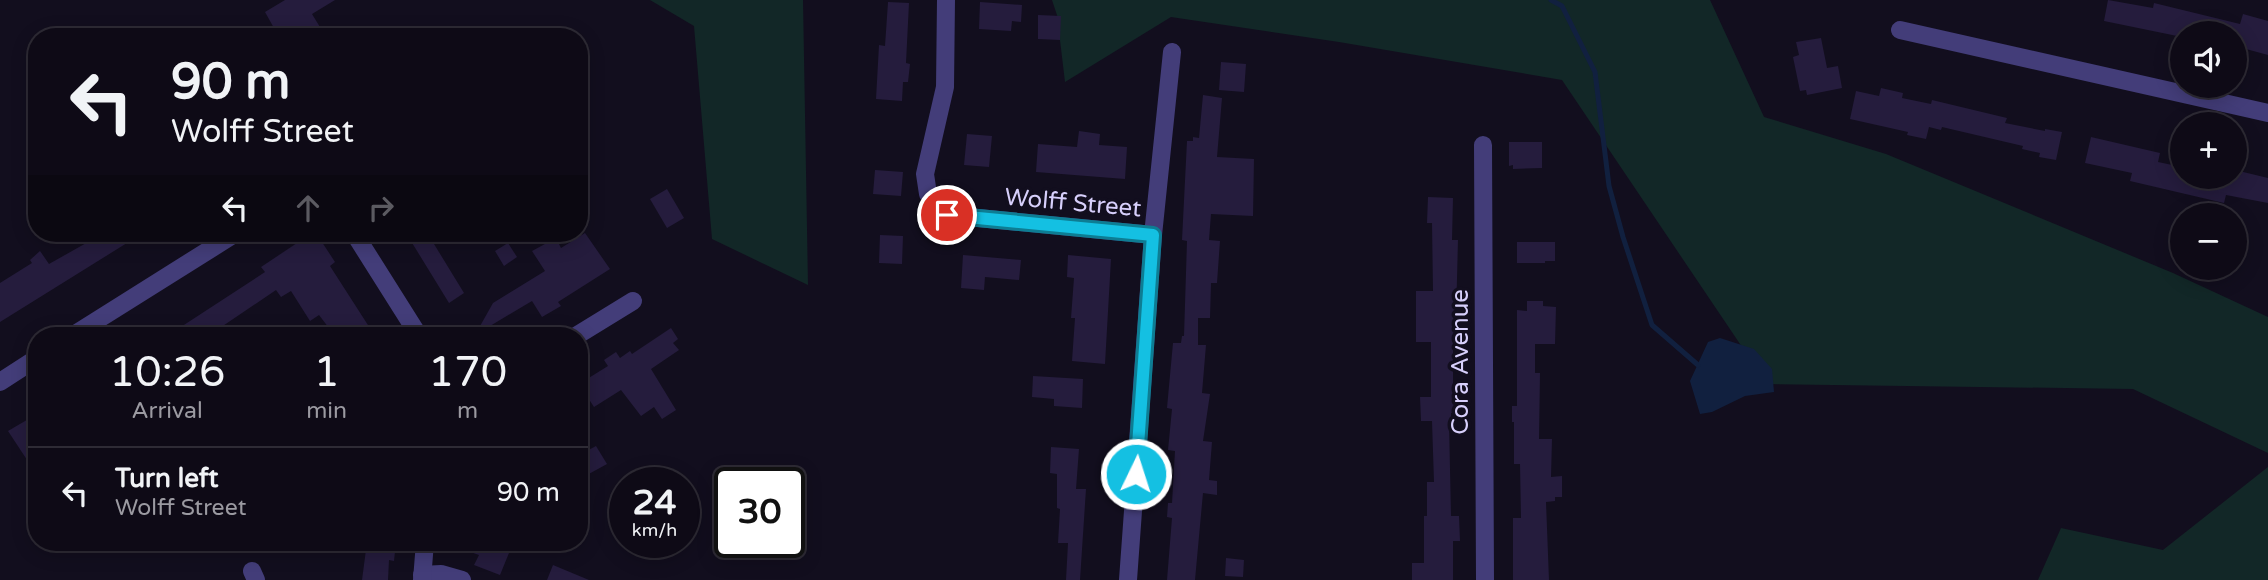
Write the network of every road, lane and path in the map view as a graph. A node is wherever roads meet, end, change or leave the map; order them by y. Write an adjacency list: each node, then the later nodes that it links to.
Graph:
1 (946, 0): 6 (street, Wolff Street)
2 (1900, 30): 4 (street)
3 (1172, 52): 6 (street)
4 (2268, 113)
5 (1483, 145): 19 (street, Cora Avenue)
6 (1153, 235): 18 (street)
7 (222, 242): 10 (street)
8 (360, 242): 11 (street)
9 (633, 301): 12 (street)
10 (86, 327)
11 (413, 327)
12 (588, 329)
13 (28, 364): 14 (street)
14 (0, 382)
15 (424, 551): 16 (street)
16 (422, 578): 17 (street)
17 (461, 580)
18 (1128, 580)
19 (1485, 580)

